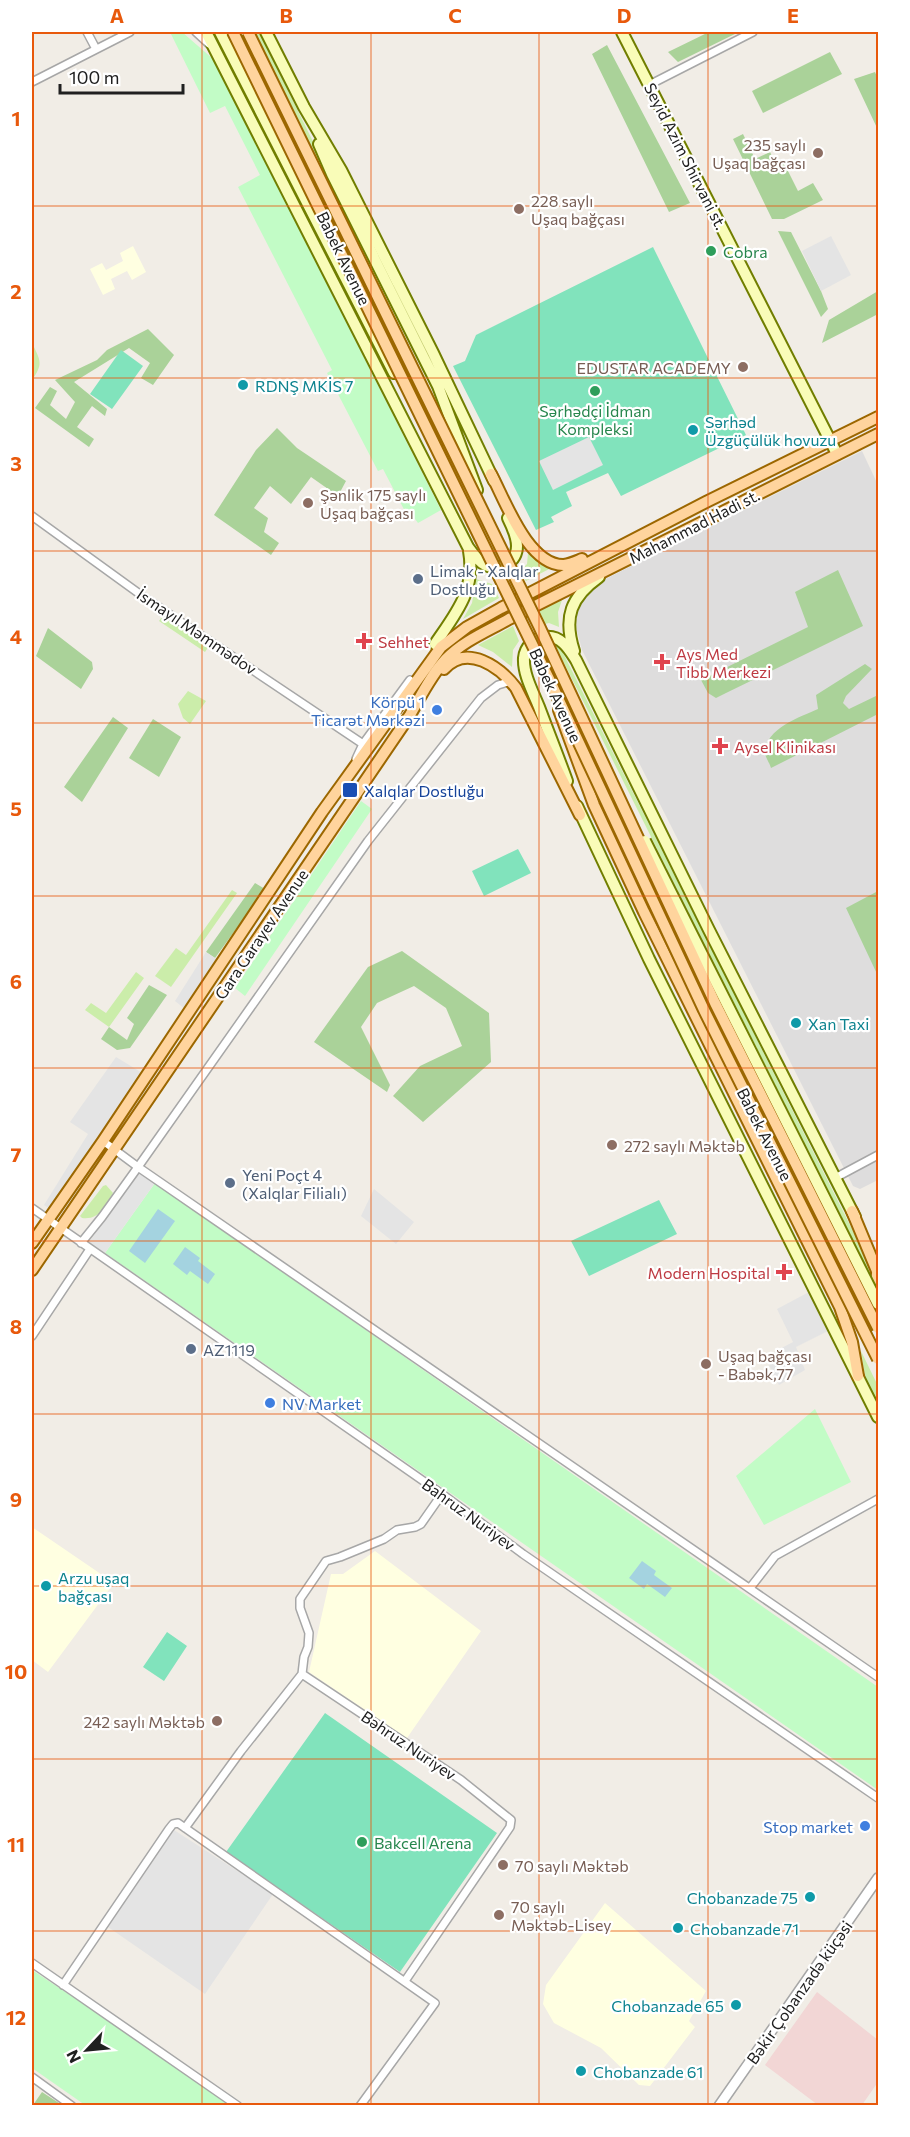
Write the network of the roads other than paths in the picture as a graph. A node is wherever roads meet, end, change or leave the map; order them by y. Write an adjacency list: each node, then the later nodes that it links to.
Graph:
1 (87, 32): 11 (street)
2 (130, 32): 11 (street)
3 (196, 32): 12 (street)
4 (206, 32): 12 (main road, Babek Avenue)
5 (220, 32): 24 (main road, bridge)
6 (233, 32): 24 (main road, Babek Avenue, bridge)
7 (248, 32): 23 (main road, Babek Avenue, bridge)
8 (267, 32): 15 (main road)
9 (622, 32): 14 (main road, Seyid Azim Shirvani st.)
10 (753, 32): 14 (street)
11 (96, 49): 13 (street)
12 (215, 50): 25 (main road, Babek Avenue)
13 (32, 82)
14 (649, 85): 18 (main road, Seyid Azim Shirvani st.)
15 (304, 107): 20 (main road); 23 (main road, bridge)
16 (879, 417): 18 (main road, Mahammad Hadi st.)
17 (879, 434): 19 (main road, Mahammad Hadi st.)
18 (831, 441): 19 (main road, Seyid Azim Shirvani st.); 21 (main road, Mahammad Hadi st.)
19 (837, 454): 27 (main road, Mahammad Hadi st.)
20 (491, 474): 25 (main road); 26 (main road)
21 (706, 502): 26 (main road); 28 (main road, Mahammad Hadi st.)
22 (32, 516): 38 (street, İsmayıl Məmmədov)
23 (488, 521): 37 (main road, Babek Avenue, bridge)
24 (475, 527): 34 (main road, Babek Avenue, bridge)
25 (468, 547): 30 (main road)
26 (582, 559): 30 (main road)
27 (616, 565): 29 (main road, Mahammad Hadi st.); 31 (main road)
28 (501, 608): 36 (main road, Gara Garayev Avenue)
29 (509, 619): 35 (main road, Gara Garayev Avenue)
30 (435, 644): 32 (main road)
31 (576, 660): 40 (main road, Babek Avenue); 45 (main road, Babek Avenue)
32 (410, 680): 36 (main road); 38 (street)
33 (511, 681): 35 (main road); 40 (main road); 44 (street)
34 (550, 681): 55 (main road, bridge); 59 (main road, Babek Avenue, bridge)
35 (410, 715): 42 (main road, Gara Garayev Avenue)
36 (390, 717): 39 (main road, Gara Garayev Avenue)
37 (592, 736): 56 (main road, bridge); 57 (main road, Babek Avenue, bridge)
38 (363, 744): 39 (street)
39 (349, 775): 41 (main road, Gara Garayev Avenue)
40 (580, 815): 60 (main road, Babek Avenue)
41 (103, 1141): 42 (street); 48 (main road, Gara Garayev Avenue)
42 (115, 1150): 44 (street); 49 (main road, Gara Garayev Avenue)
43 (879, 1155): 45 (street)
44 (138, 1167): 51 (street); 64 (street)
45 (835, 1178): 47 (main road, Babek Avenue)
46 (32, 1208): 48 (street)
47 (852, 1211): 53 (main road, Babek Avenue); 55 (main road)
48 (48, 1220): 49 (street); 50 (main road, Gara Garayev Avenue)
49 (62, 1229): 51 (street, Bahruz Nuriyev); 54 (main road, Gara Garayev Avenue)
50 (32, 1243)
51 (81, 1243): 52 (street, Bahruz Nuriyev)
52 (90, 1249): 58 (street); 62 (street, Bahruz Nuriyev)
53 (879, 1261)
54 (32, 1270)
55 (830, 1284): 60 (main road)
56 (879, 1304)
57 (879, 1328)
58 (32, 1336)
59 (879, 1359)
60 (858, 1376): 61 (main road, Babek Avenue)
61 (879, 1417)
62 (442, 1494): 65 (street); 67 (street, Bahruz Nuriyev)
63 (879, 1499): 64 (street)
64 (750, 1588): 66 (street)
65 (302, 1674): 68 (street); 71 (street, Bəhruz Nuriyev)
66 (879, 1677)
67 (879, 1798)
68 (184, 1828): 71 (street); 72 (street)
69 (879, 1878): 77 (street, Bəkir Çobanzadə küçəsi)
70 (32, 1963): 72 (street)
71 (405, 1981): 76 (street)
72 (63, 1986): 75 (street)
73 (32, 2078): 74 (street)
74 (72, 2106)
75 (238, 2106)
76 (360, 2106)
77 (719, 2106)

